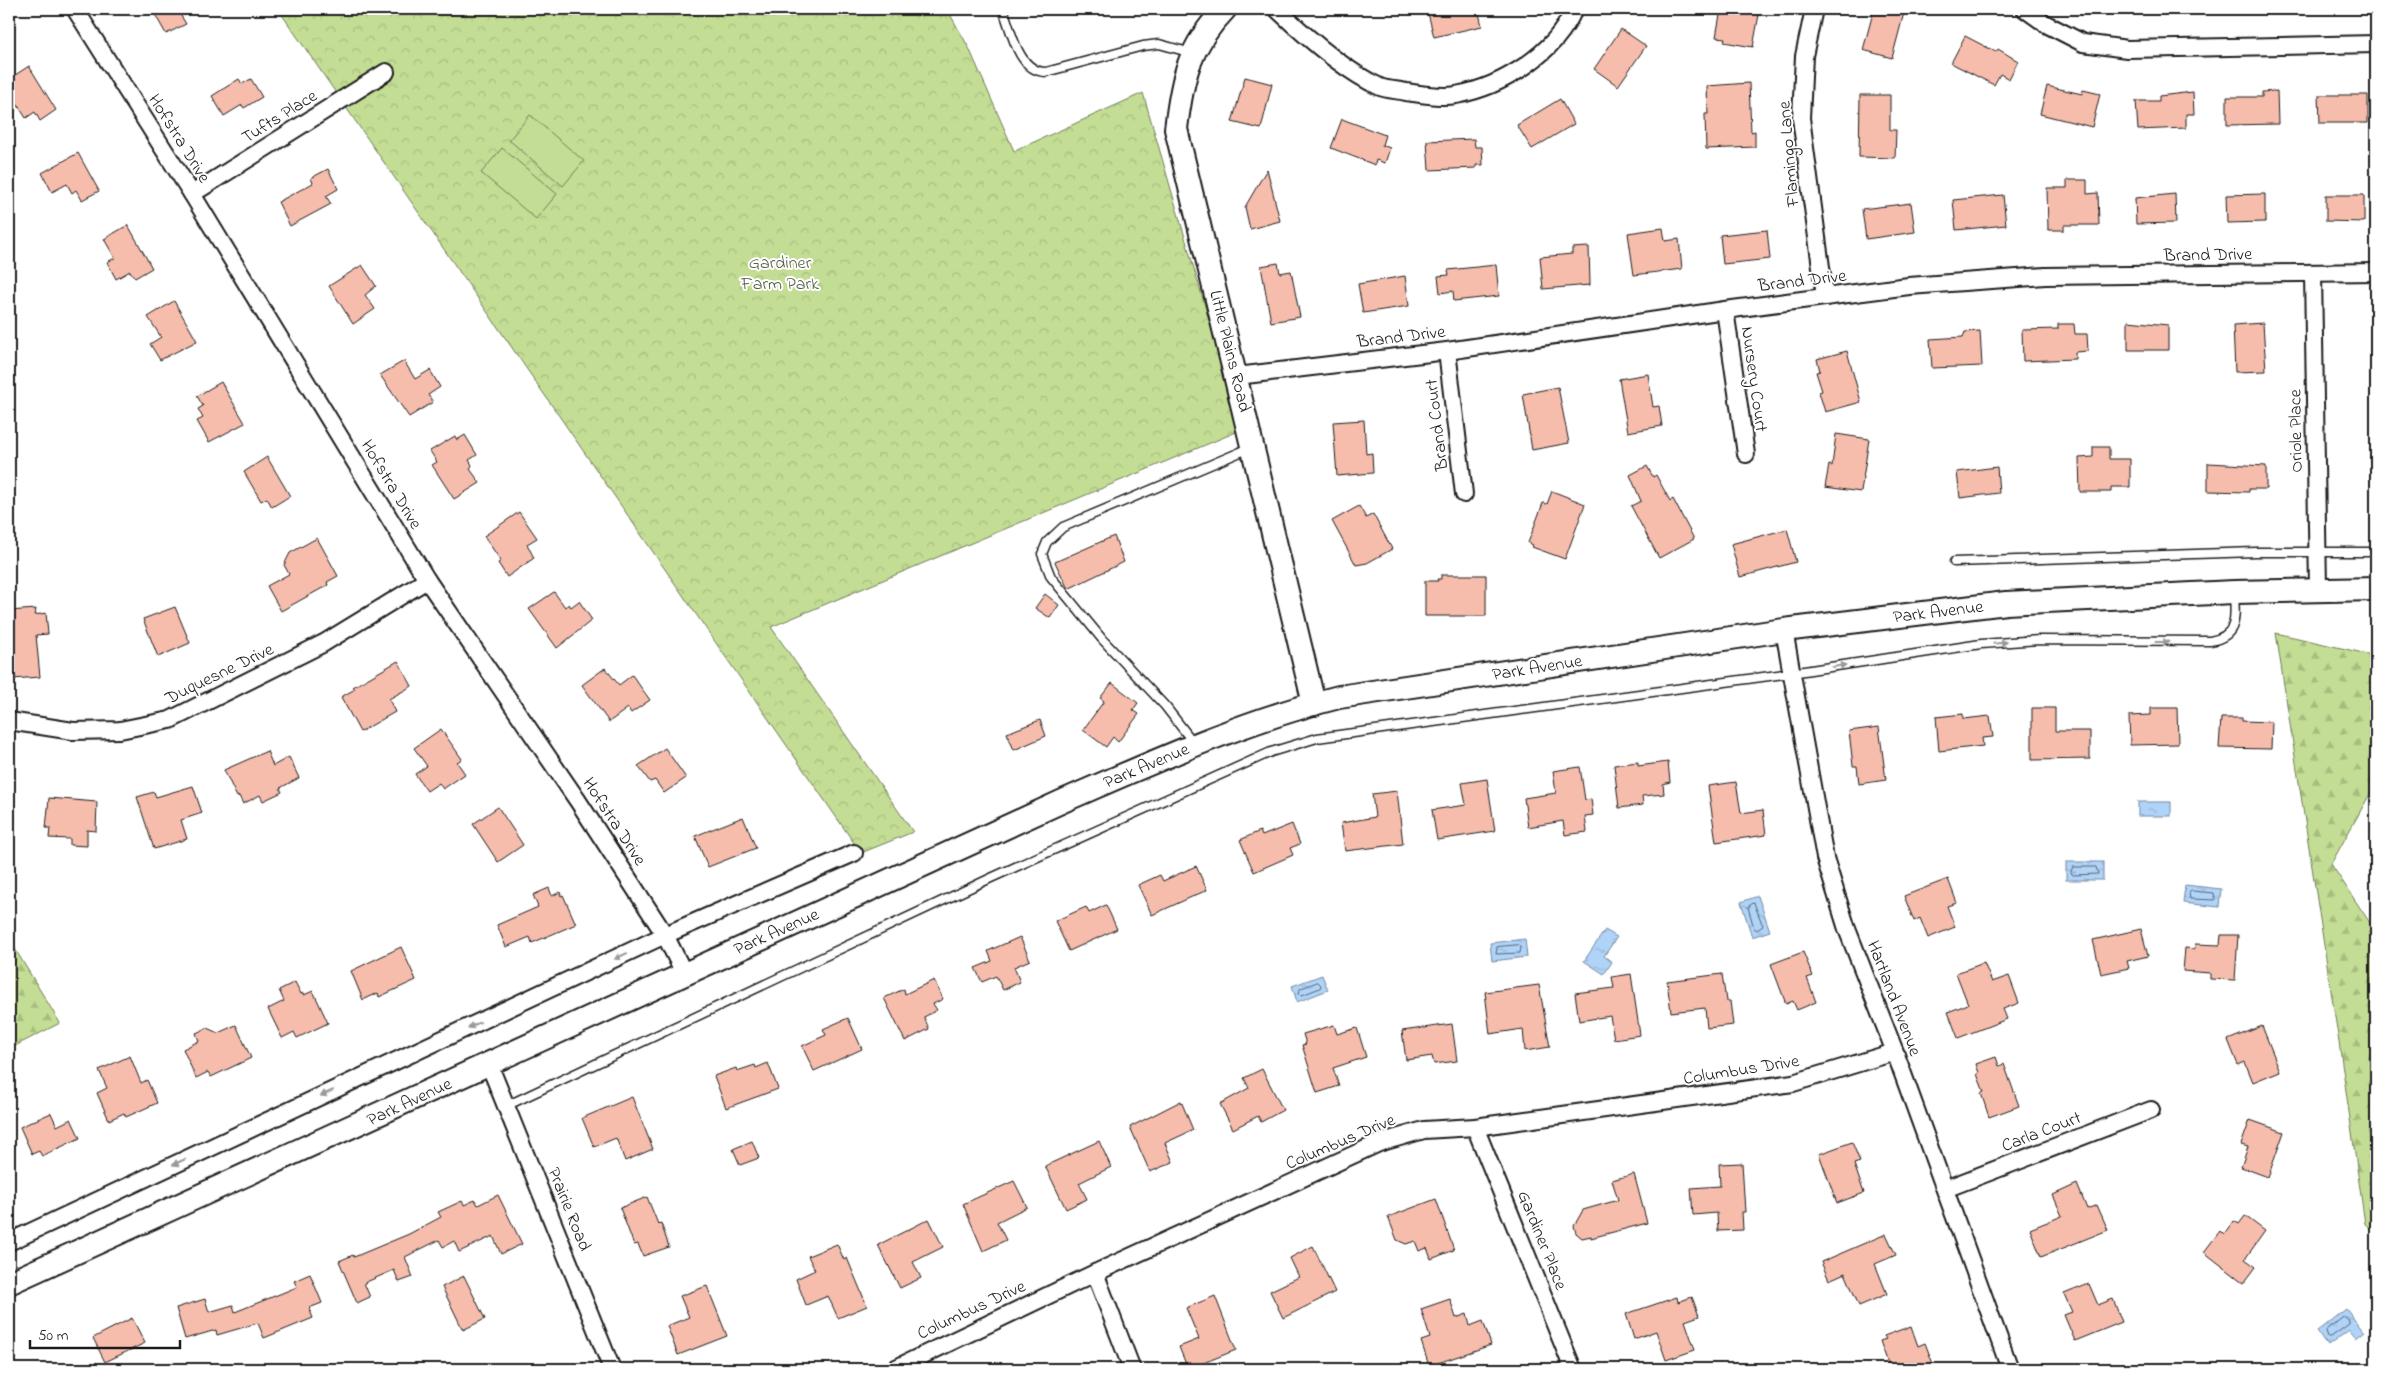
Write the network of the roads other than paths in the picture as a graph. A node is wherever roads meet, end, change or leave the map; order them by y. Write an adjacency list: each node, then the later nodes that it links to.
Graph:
1 (75, 9): 11 (street, Hofstra Drive)
2 (1002, 9): 9 (lane)
3 (1225, 9): 9 (main road, Little Plains Road)
4 (1278, 9): 5 (street)
5 (1574, 9)
6 (1814, 9): 14 (street, Flamingo Lane)
7 (2025, 9): 8 (street)
8 (2376, 44)
9 (1194, 54): 17 (main road, Little Plains Road)
10 (386, 72): 11 (street, Tufts Place)
11 (192, 194): 24 (street, Hofstra Drive)
12 (2376, 272): 13 (street, Brand Drive)
13 (2313, 273): 14 (street, Brand Drive); 22 (street, Oriole Place)
14 (1825, 297): 15 (street, Brand Drive)
15 (1725, 310): 16 (street, Brand Drive); 19 (street, Nursery Court)
16 (1447, 351): 17 (street, Brand Drive); 20 (street, Brand Court)
17 (1237, 376): 18 (main road, Little Plains Road)
18 (1254, 446): 30 (main road, Little Plains Road); 32 (lane)
19 (1746, 454)
20 (1464, 494)
21 (2376, 552): 22 (lane)
22 (2317, 554): 23 (lane); 25 (street, Oriole Place)
23 (1954, 562)
24 (427, 580): 31 (street, Duquesne Drive); 34 (street, Hofstra Drive)
25 (2318, 589): 26 (main road, Park Avenue); 27 (main road, Park Avenue)
26 (2376, 589)
27 (2234, 592): 28 (main road, Park Avenue); 29 (lane, one-way to 27)
28 (1784, 630): 29 (street, Hartland Avenue); 30 (main road, Park Avenue)
29 (1791, 673): 36 (street, Hartland Avenue); 38 (lane)
30 (1314, 704): 32 (main road, Park Avenue)
31 (9, 721)
32 (1194, 744): 35 (main road, Park Avenue)
33 (854, 853): 34 (street)
34 (665, 935): 35 (street, Hofstra Drive); 42 (street, one-way to 42)
35 (684, 973): 37 (main road, Park Avenue)
36 (1895, 1052): 40 (street, Columbus Drive); 41 (street, Hartland Avenue)
37 (489, 1064): 38 (street, Prairie Road); 44 (main road, Park Avenue)
38 (506, 1106): 45 (street, Prairie Road)
39 (2151, 1110): 41 (street, Carla Court)
40 (1475, 1126): 43 (street, Columbus Drive); 48 (street, Gardiner Place)
41 (1945, 1189): 49 (street, Hartland Avenue)
42 (9, 1242)
43 (1095, 1273): 46 (street, Columbus Drive); 47 (street)
44 (9, 1283)
45 (612, 1369)
46 (894, 1369)
47 (1132, 1369)
48 (1573, 1369)
49 (2010, 1369)

